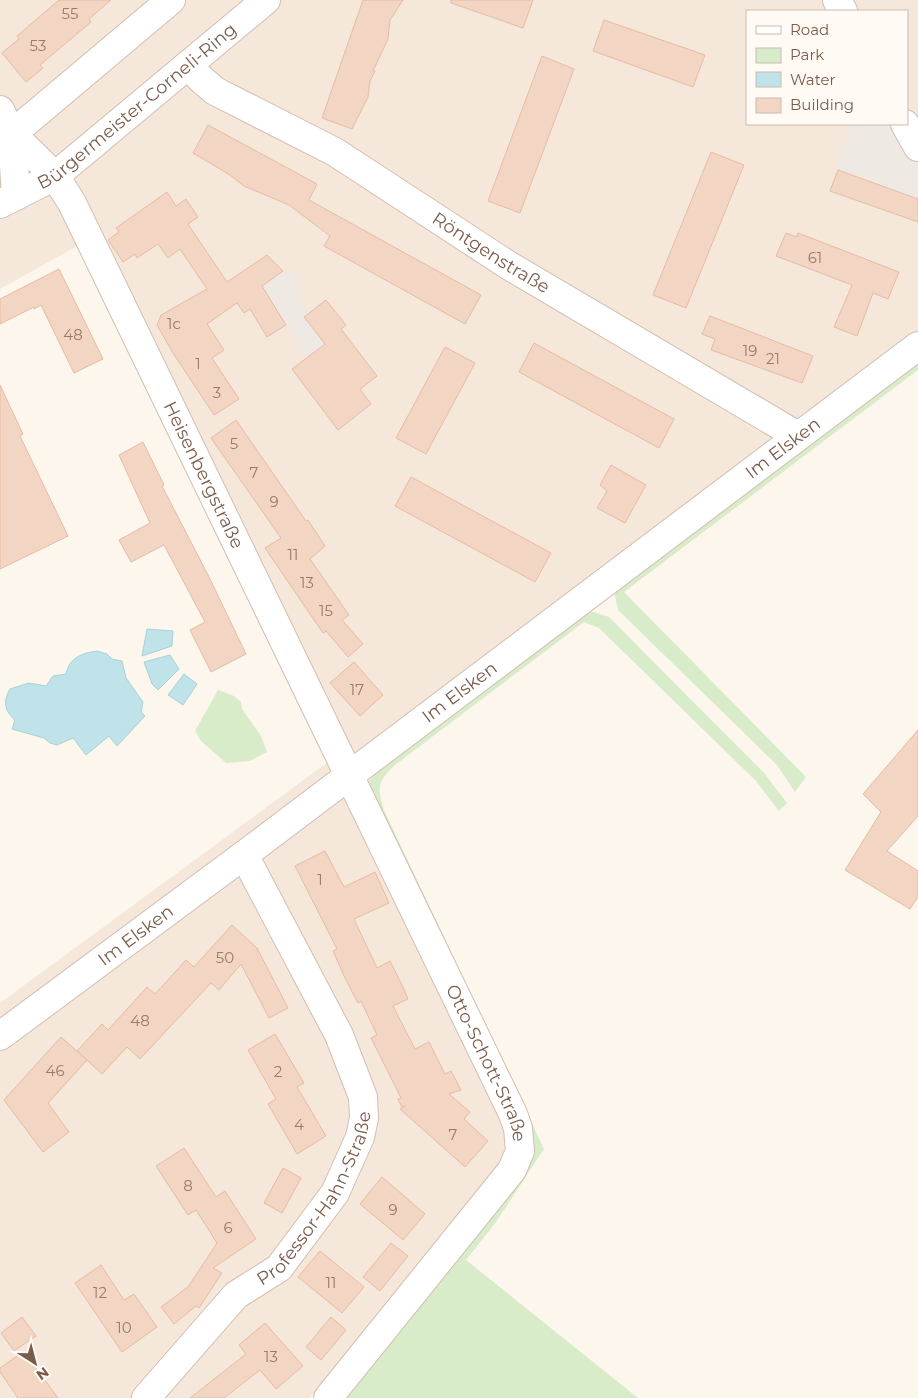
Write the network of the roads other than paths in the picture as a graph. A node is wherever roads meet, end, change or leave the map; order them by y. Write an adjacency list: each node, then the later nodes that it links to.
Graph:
1 (171, 0): 6 (street)
2 (266, 0): 3 (street, Bürgermeister-Corneli-Ring)
3 (188, 65): 8 (street, Bürgermeister-Corneli-Ring); 11 (street, Röntgenstraße)
4 (0, 110): 6 (street)
5 (906, 125): 7 (street)
6 (12, 134): 8 (street, Heisenbergstraße); 9 (street)
7 (918, 147)
8 (54, 176): 9 (street, Bürgermeister-Corneli-Ring); 12 (street, Heisenbergstraße)
9 (8, 200)
10 (918, 346): 11 (street, Im Elsken)
11 (798, 436): 12 (street, Im Elsken)
12 (350, 775): 13 (street, Im Elsken); 16 (street, Otto-Schott-Straße)
13 (244, 855): 14 (street, Im Elsken); 15 (street, Professor-Hahn-Straße)
14 (0, 1036)
15 (146, 1398)
16 (328, 1398)

